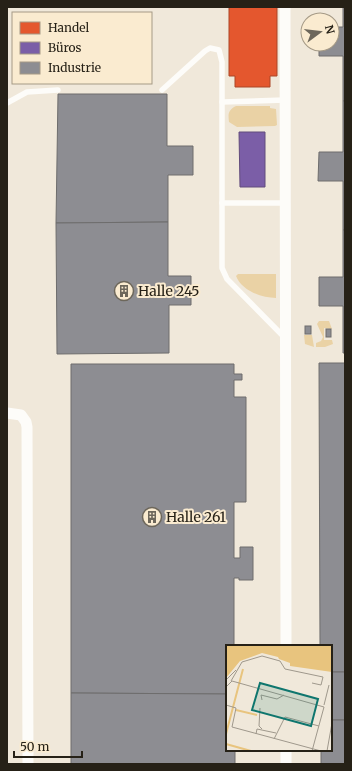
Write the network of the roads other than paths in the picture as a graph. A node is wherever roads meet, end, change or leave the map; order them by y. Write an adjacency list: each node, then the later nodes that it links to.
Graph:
1 (285, 7): 4 (street)
2 (58, 90): 6 (lane)
3 (162, 90): 5 (lane)
4 (285, 100): 5 (lane); 8 (street)
5 (222, 102): 7 (lane)
6 (7, 103)
7 (222, 203): 8 (lane); 9 (lane)
8 (285, 203): 9 (street)
9 (286, 338): 11 (street)
10 (7, 413): 13 (street)
11 (286, 645)
12 (286, 751): 14 (street)
13 (28, 764)
14 (286, 764)

